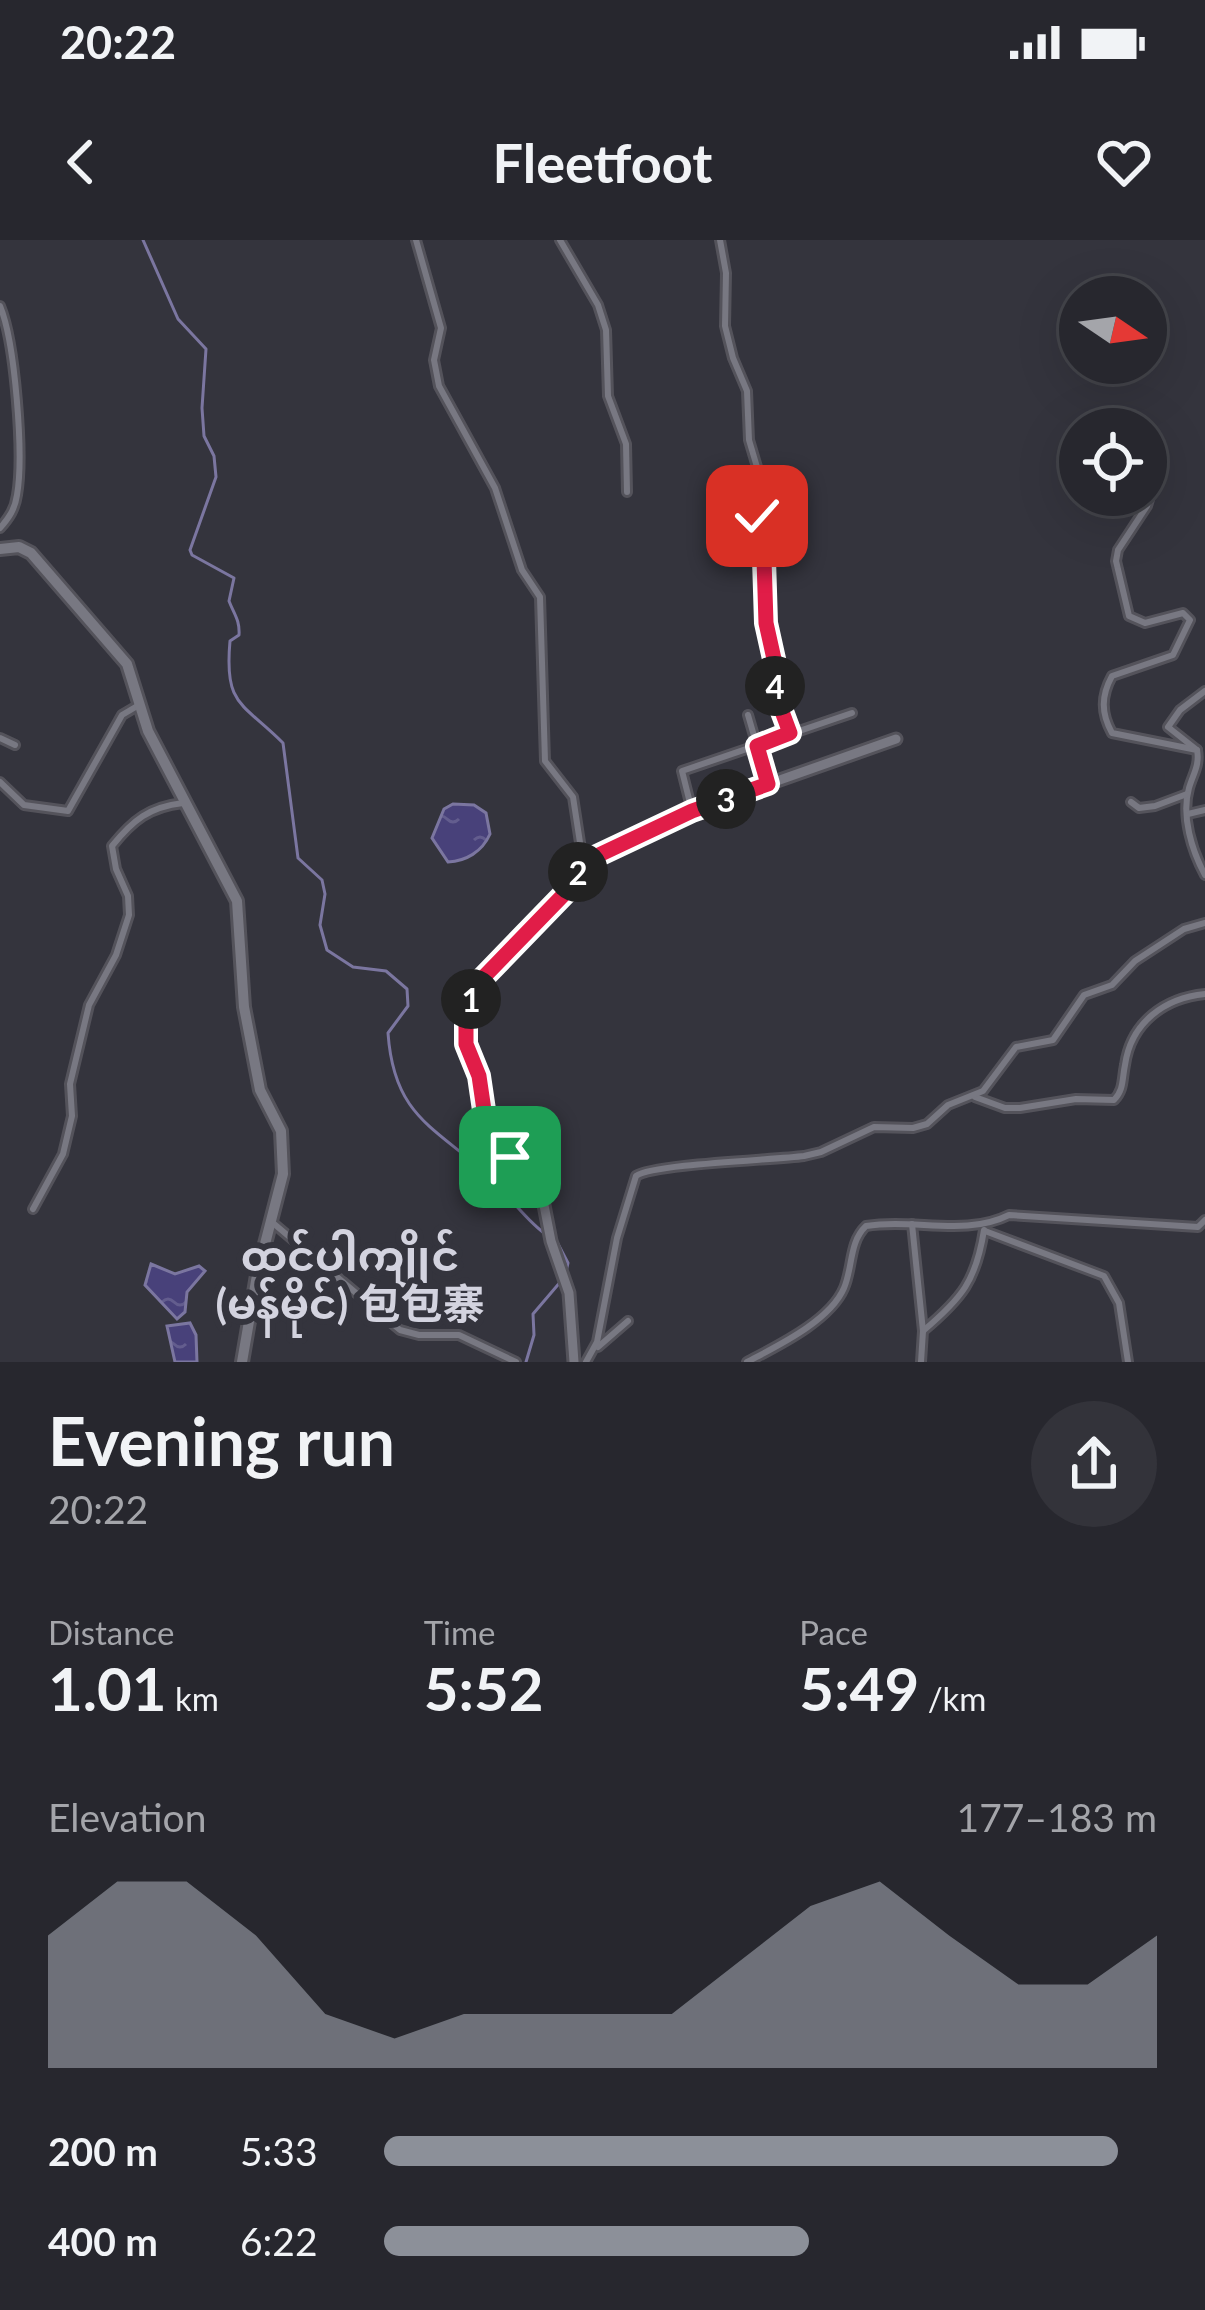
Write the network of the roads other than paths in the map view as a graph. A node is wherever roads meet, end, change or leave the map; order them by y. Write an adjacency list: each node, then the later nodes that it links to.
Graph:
1 (416, 240): 28 (street)
2 (560, 240): 5 (street)
3 (720, 240): 13 (street)
4 (0, 306): 7 (street)
5 (627, 492)
6 (1140, 516): 18 (street)
7 (0, 528)
8 (0, 549): 10 (main road)
9 (1205, 691): 18 (street)
10 (139, 704): 20 (street); 24 (main road)
11 (852, 713): 13 (street)
12 (748, 715): 17 (street)
13 (790, 733): 17 (street)
14 (0, 738): 16 (street)
15 (896, 739): 21 (street)
16 (15, 745)
17 (757, 746): 21 (street); 26 (street)
18 (1197, 750): 19 (street)
19 (1202, 763): 22 (street)
20 (0, 782)
21 (768, 784): 26 (street)
22 (1187, 794): 23 (street); 27 (street)
23 (1131, 802)
24 (186, 803): 33 (street); 35 (main road)
25 (1205, 810): 27 (street)
26 (692, 811): 28 (street)
27 (1188, 814): 29 (street)
28 (584, 862): 44 (street)
29 (1205, 875)
30 (1205, 923): 32 (street)
31 (1205, 994): 32 (street)
32 (971, 1096): 41 (street)
33 (34, 1209)
34 (1205, 1220): 38 (street)
35 (273, 1222): 42 (main road); 43 (street)
36 (912, 1224): 37 (street); 40 (street); 46 (street)
37 (984, 1229): 38 (street); 40 (street); 48 (street)
38 (1202, 1230)
39 (628, 1322): 41 (street)
40 (923, 1331): 47 (street)
41 (595, 1349): 45 (street)
42 (242, 1362)
43 (516, 1362)
44 (574, 1362)
45 (586, 1362)
46 (747, 1362)
47 (921, 1362)
48 (1128, 1362)

